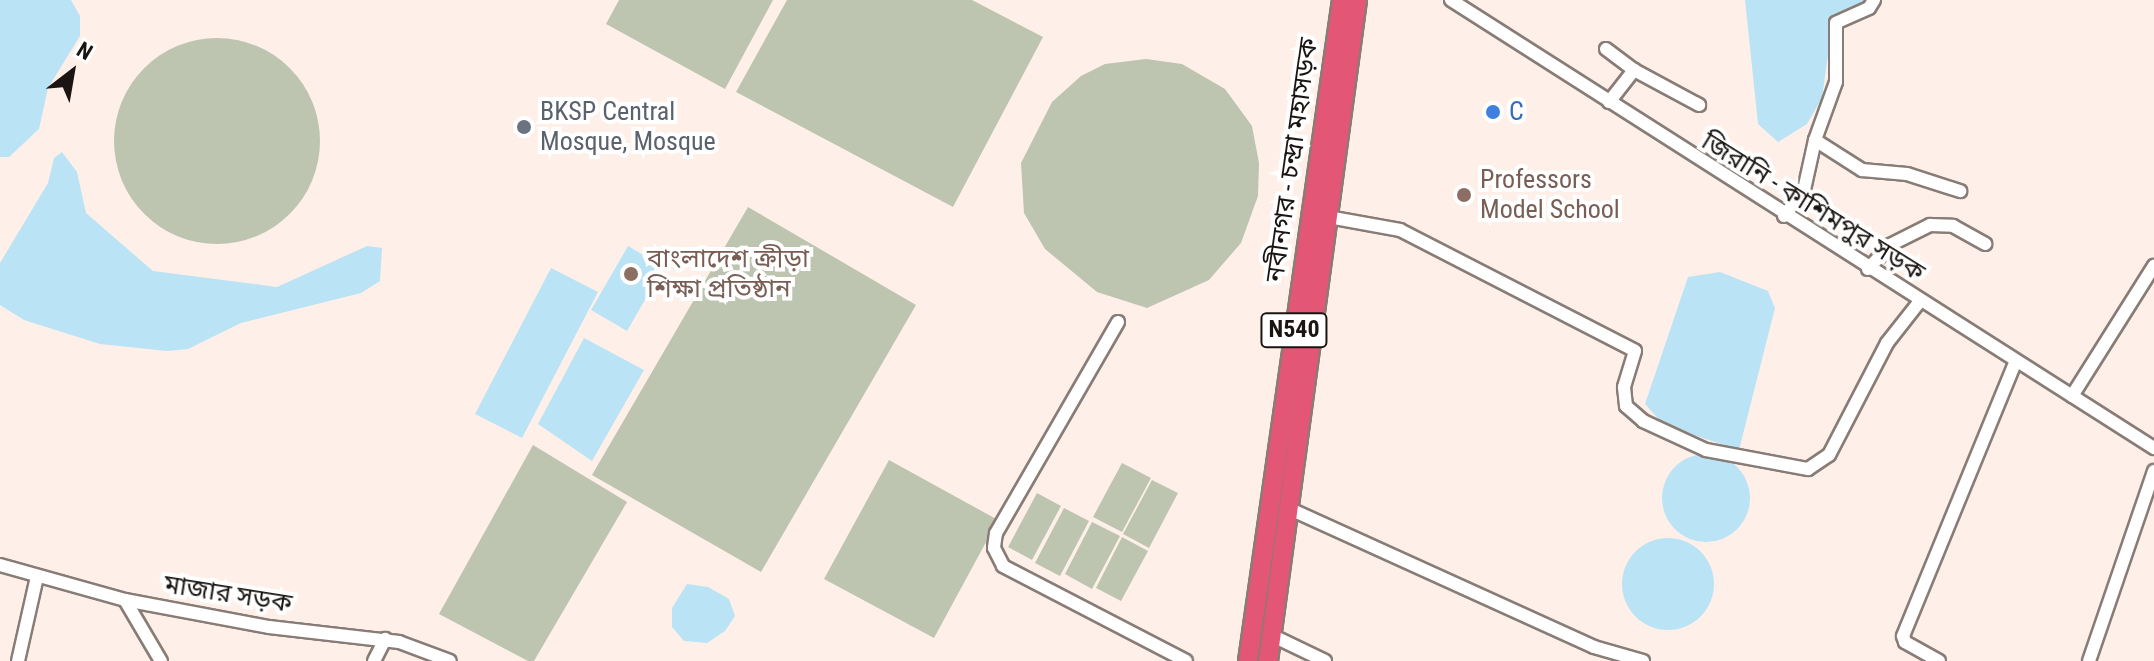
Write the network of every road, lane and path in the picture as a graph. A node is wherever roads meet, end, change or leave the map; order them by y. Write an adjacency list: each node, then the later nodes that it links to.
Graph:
1 (1342, 0): 33 (highway, নবীনগর - চন্দ্রা মহাসড়ক / N540)
2 (1357, 0): 12 (highway, নবীনগর - চন্দ্রা মহাসড়ক / N540)
3 (1451, 0): 7 (street, জিরানি - কাশিমপুর সড়ক)
4 (1874, 0): 9 (street)
5 (1606, 49): 6 (street)
6 (1634, 70): 7 (street); 8 (street)
7 (1609, 102): 11 (street, জিরানি - কাশিমপুর সড়ক)
8 (1699, 105)
9 (1815, 140): 10 (street); 11 (street)
10 (1960, 191)
11 (1784, 216): 15 (street, জিরানি - কাশিমপুর সড়ক)
12 (1328, 217): 16 (street); 22 (highway, নবীনগর - চন্দ্রা মহাসড়ক / N540)
13 (1985, 244): 15 (street)
14 (2154, 266): 19 (street)
15 (1868, 269): 16 (street, জিরানি - কাশিমপুর সড়ক)
16 (1920, 301): 18 (street, জিরানি - কাশিমপুর সড়ক)
17 (1118, 322): 32 (street)
18 (2016, 361): 19 (street, জিরানি - কাশিমপুর সড়ক); 37 (street)
19 (2072, 396): 20 (street, জিরানি - কাশিমপুর সড়ক)
20 (2154, 448)
21 (2154, 471): 38 (street)
22 (1290, 509): 26 (highway, নবীনগর - চন্দ্রা মহাসড়ক / N540); 36 (street)
23 (0, 565): 24 (street, মাজার সড়ক)
24 (37, 577): 25 (street, মাজার সড়ক); 28 (street)
25 (125, 600): 27 (street, মাজার সড়ক); 29 (street)
26 (1271, 635): 34 (highway, নবীনগর - চন্দ্রা মহাসড়ক / N540); 35 (street)
27 (385, 639): 30 (street); 31 (street, মাজার সড়ক)
28 (18, 661)
29 (161, 661)
30 (374, 661)
31 (450, 661)
32 (1186, 661)
33 (1248, 661)
34 (1268, 661)
35 (1325, 661)
36 (1643, 661)
37 (1939, 661)
38 (2089, 661)

